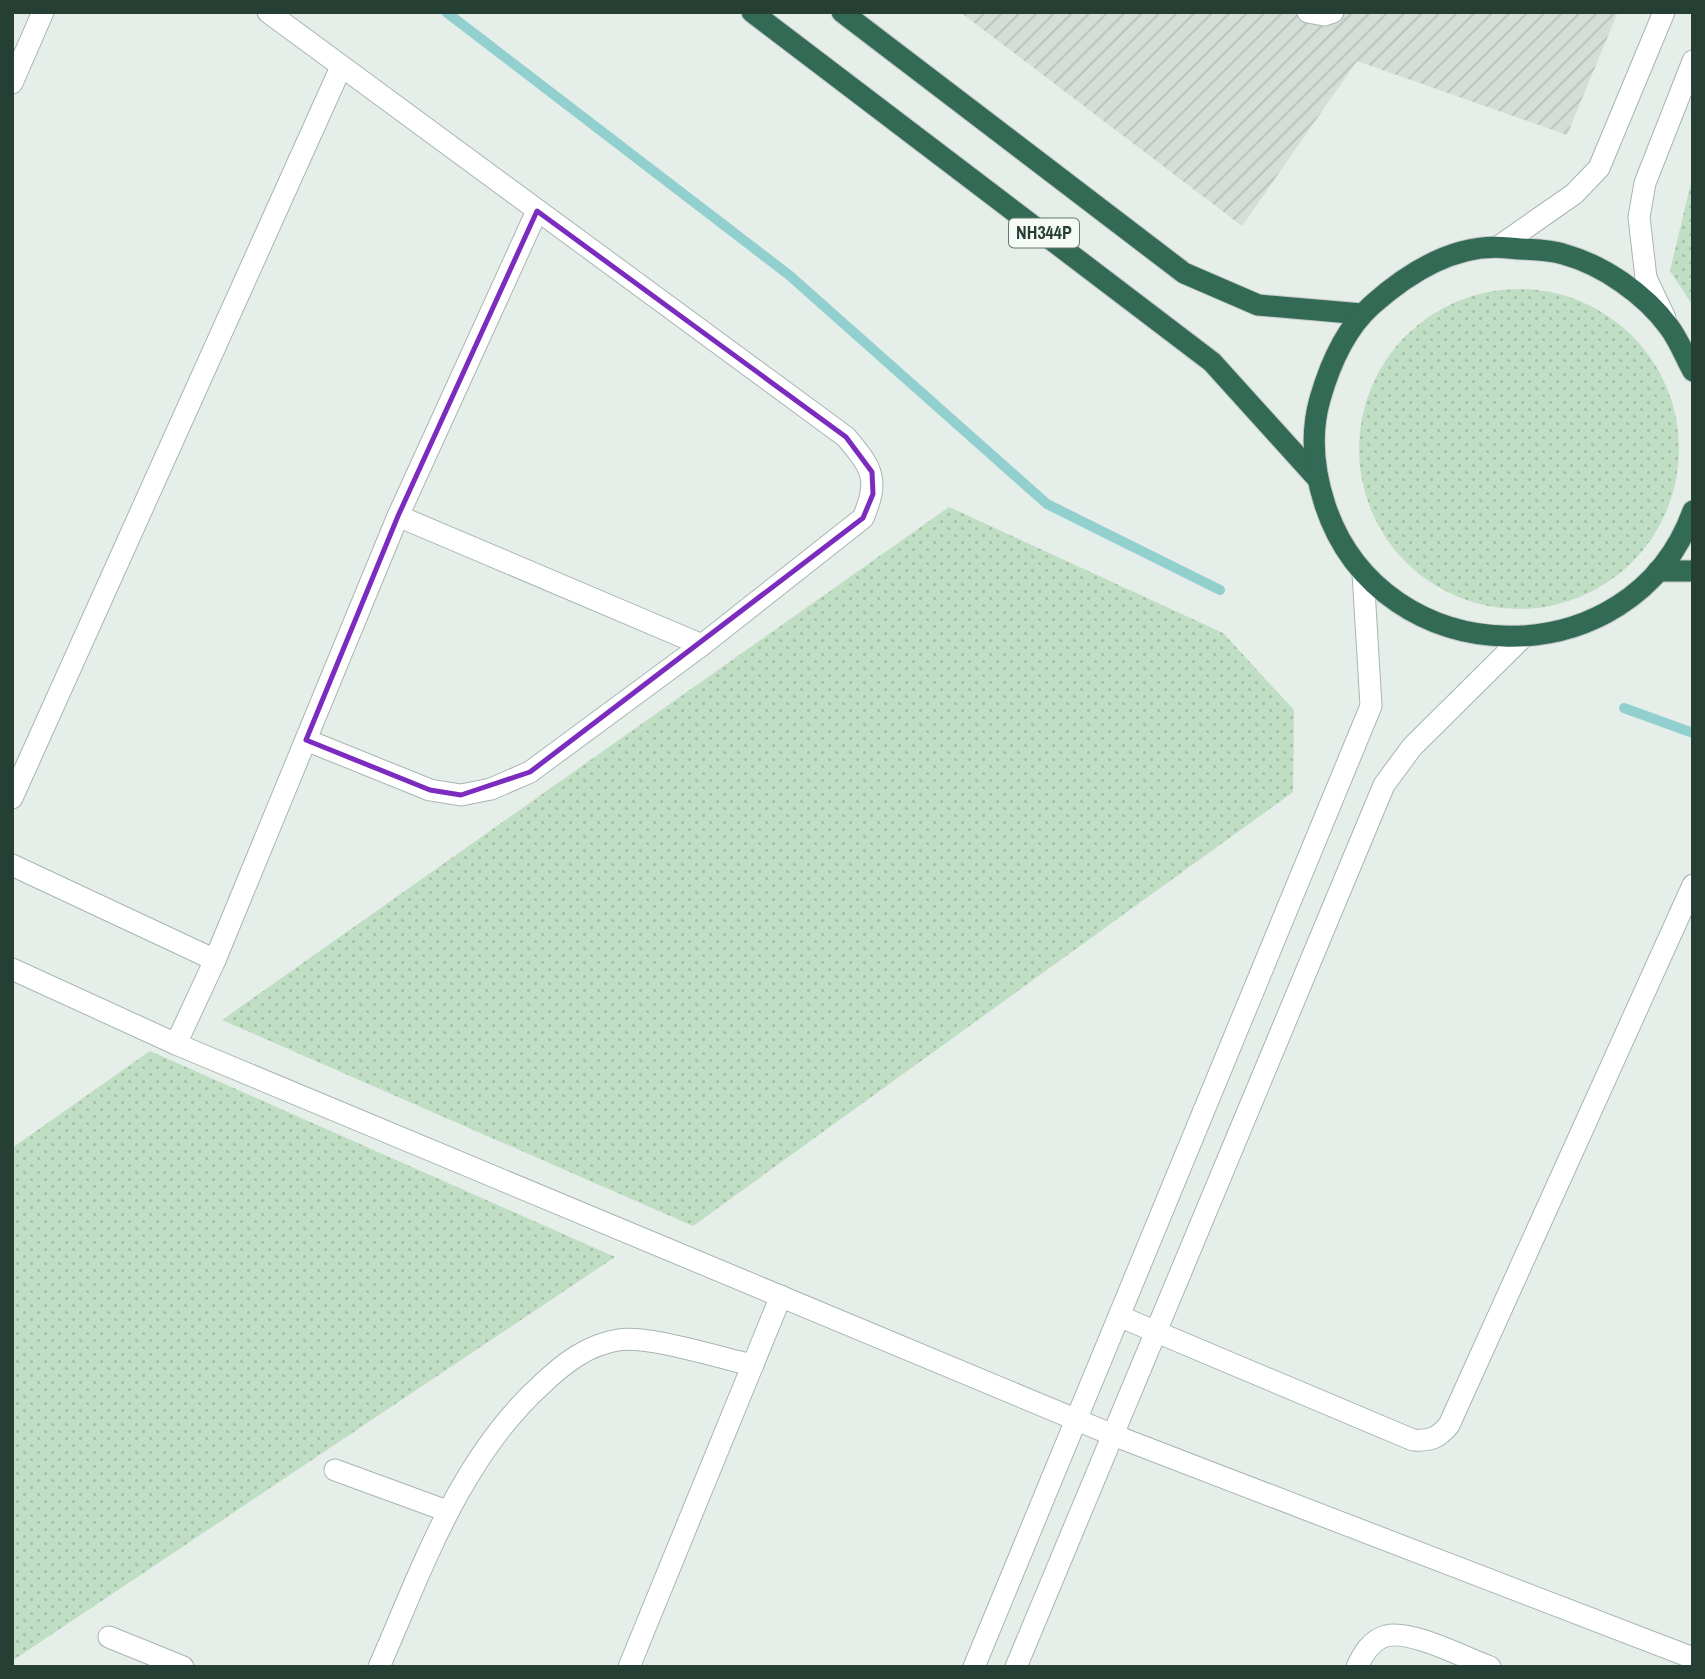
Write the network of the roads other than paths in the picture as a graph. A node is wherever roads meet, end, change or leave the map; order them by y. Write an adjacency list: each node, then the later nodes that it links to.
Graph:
1 (43, 12): 10 (street)
2 (268, 12): 9 (street)
3 (752, 12): 16 (highway, NH344P)
4 (842, 12): 13 (highway, NH344P)
5 (1308, 12): 6 (street)
6 (1333, 12)
7 (1664, 12): 12 (street)
8 (1693, 61): 14 (street)
9 (341, 67): 11 (street); 25 (street)
10 (12, 83)
11 (537, 211): 18 (street); 23 (street)
12 (1498, 247): 13 (highway); 14 (highway)
13 (1362, 314): 16 (highway)
14 (1669, 327): 15 (highway)
15 (1693, 371)
16 (1316, 477): 21 (highway)
17 (1693, 510): 19 (highway)
18 (398, 516): 23 (street); 24 (street)
19 (1658, 571): 20 (highway); 22 (highway)
20 (1693, 571)
21 (1363, 573): 22 (highway); 32 (street)
22 (1522, 638): 33 (street)
23 (702, 645): 24 (street)
24 (306, 740): 28 (street)
25 (12, 798)
26 (12, 865): 28 (street)
27 (1693, 885): 33 (street)
28 (215, 960): 30 (street)
29 (12, 969): 30 (street)
30 (176, 1044): 31 (street)
31 (781, 1296): 34 (street); 35 (street)
32 (1121, 1317): 33 (street); 35 (street)
33 (1156, 1331): 36 (street)
34 (752, 1365): 38 (street); 43 (street)
35 (1078, 1420): 36 (street); 44 (street)
36 (1113, 1435): 40 (street); 45 (street)
37 (335, 1470): 38 (street)
38 (447, 1511): 42 (street)
39 (110, 1637): 41 (street)
40 (1693, 1658)
41 (183, 1667)
42 (379, 1667)
43 (629, 1667)
44 (974, 1667)
45 (1016, 1667)
46 (1357, 1667): 47 (street)
47 (1490, 1667)

